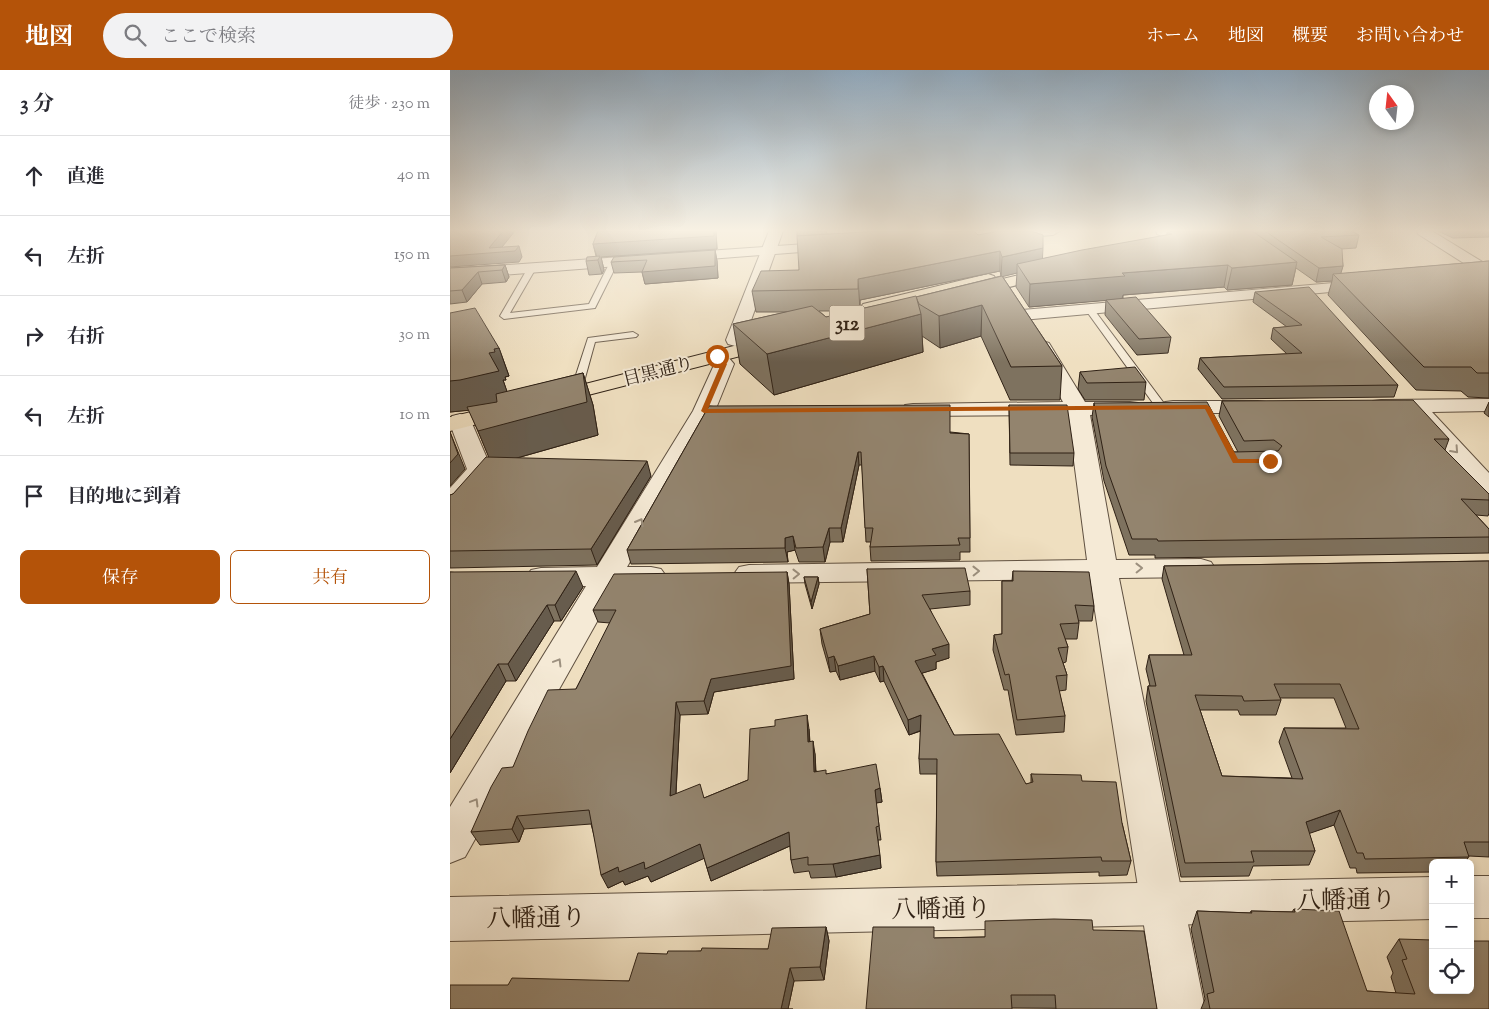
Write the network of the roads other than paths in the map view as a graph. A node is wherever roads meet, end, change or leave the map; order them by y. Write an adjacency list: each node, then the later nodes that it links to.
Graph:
1 (528, 275): 2 (lane)
2 (608, 275)
3 (758, 275): 17 (street)
4 (1023, 275): 9 (main road, 312)
5 (1031, 275): 9 (main road, 312)
6 (1292, 275): 11 (street)
7 (1481, 275): 8 (street)
8 (1469, 276)
9 (1004, 283): 14 (street)
10 (1380, 284): 11 (street)
11 (1311, 290): 12 (street); 13 (street)
12 (1324, 304)
13 (1089, 309): 14 (street); 25 (lane)
14 (1022, 315): 24 (street)
15 (788, 332): 17 (main road, 目黒通り)
16 (634, 335): 18 (lane)
17 (726, 348): 18 (main road, 目黒通り); 19 (main road, 目黒通り); 34 (street, one-way to 17)
18 (580, 378): 19 (main road, 目黒通り)
19 (530, 397): 27 (main road, 目黒通り)
20 (1408, 398): 21 (street); 23 (street); 28 (street, one-way to 28)
21 (1489, 405)
22 (1276, 406): 25 (street)
23 (1365, 406)
24 (1078, 408): 25 (street); 26 (street); 31 (street)
25 (1162, 408)
26 (889, 410)
27 (453, 418): 29 (street)
28 (1489, 488)
29 (450, 503)
30 (1232, 567): 31 (street, one-way to 30)
31 (1103, 569): 32 (street, one-way to 31); 40 (street)
32 (728, 574)
33 (678, 575): 34 (street)
34 (608, 576): 35 (street); 36 (street, one-way to 34)
35 (516, 577)
36 (450, 844)
37 (1474, 897): 38 (street)
38 (1489, 897)
39 (1429, 898): 40 (street, 八幡通り)
40 (1162, 903): 41 (street, 八幡通り); 42 (street)
41 (450, 918)
42 (1181, 1009)

